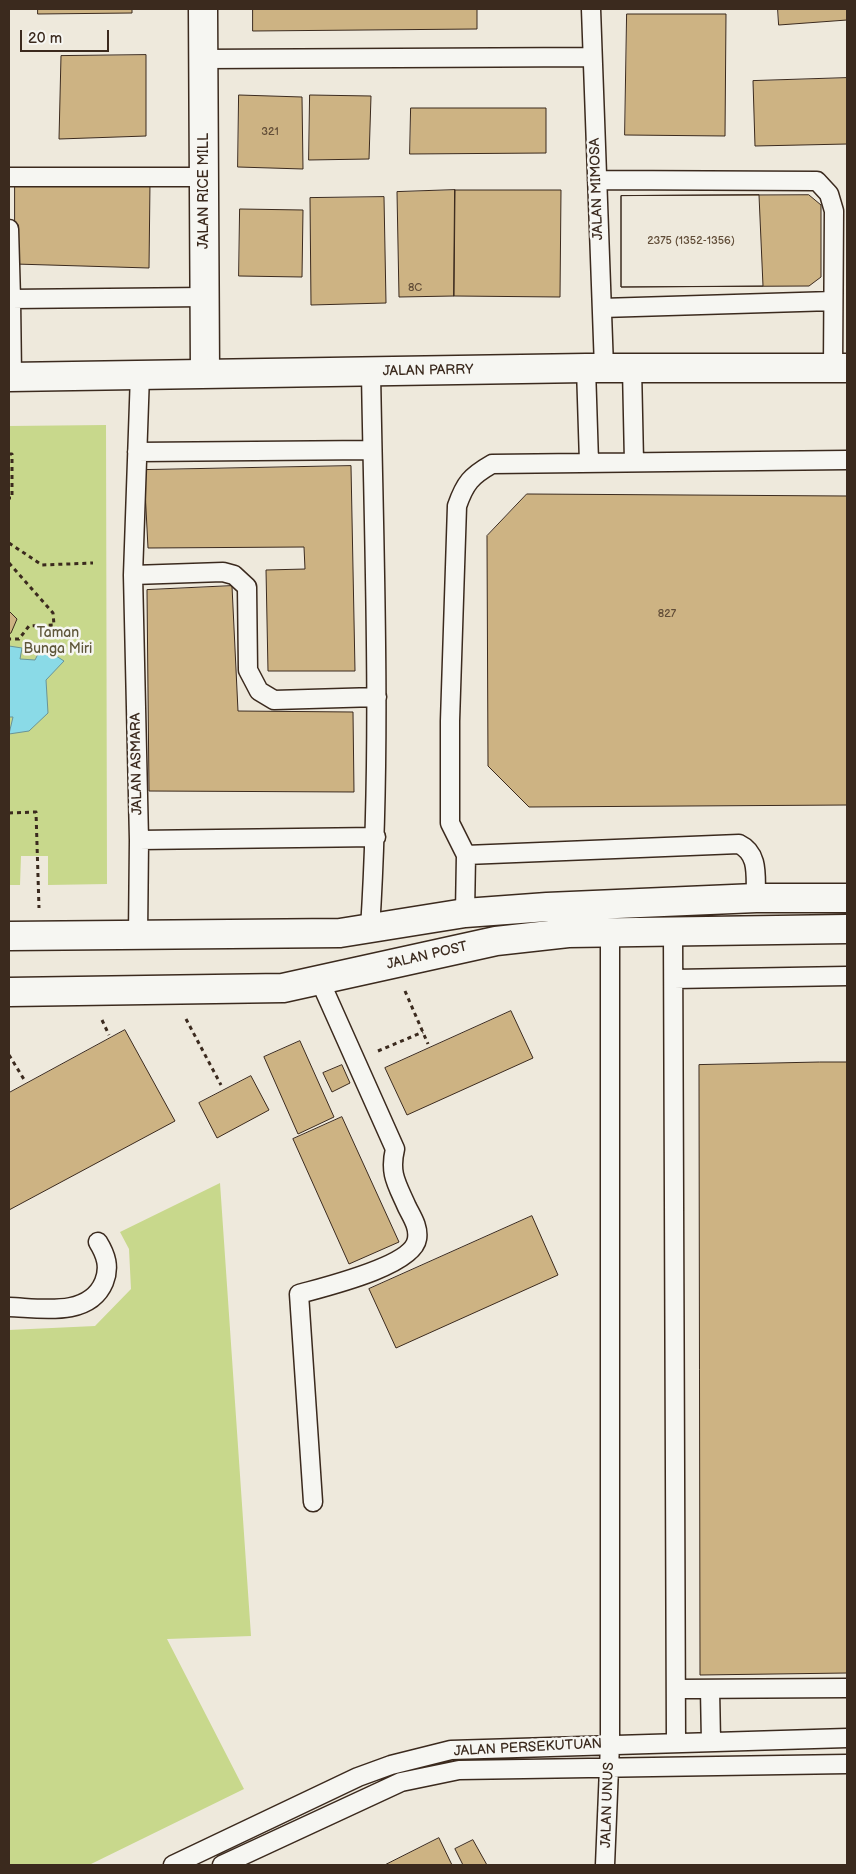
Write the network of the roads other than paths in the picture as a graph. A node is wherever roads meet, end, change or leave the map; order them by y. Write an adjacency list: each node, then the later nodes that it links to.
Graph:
1 (203, 9): 4 (street, JALAN RICE MILL)
2 (591, 9): 3 (lane, JALAN MIMOSA)
3 (592, 57): 4 (lane); 7 (lane, JALAN MIMOSA)
4 (203, 59): 6 (street, JALAN RICE MILL)
5 (9, 177): 6 (lane)
6 (204, 177): 9 (street, JALAN RICE MILL)
7 (597, 180): 11 (lane); 12 (lane, JALAN MIMOSA)
8 (9, 229): 10 (lane)
9 (205, 296): 10 (lane); 17 (street, JALAN RICE MILL)
10 (11, 299): 19 (lane)
11 (833, 301): 12 (lane); 15 (lane)
12 (602, 308): 13 (lane, JALAN MIMOSA)
13 (595, 368): 14 (street, JALAN PARRY); 16 (street, JALAN PARRY); 23 (lane, JALAN MIMOSA)
14 (632, 368): 15 (street, JALAN PARRY); 24 (lane)
15 (840, 368)
16 (371, 372): 17 (street, JALAN PARRY); 20 (lane)
17 (206, 373): 18 (street, JALAN PARRY)
18 (140, 374): 19 (street, JALAN PARRY); 21 (lane, JALAN ASMARA)
19 (10, 377)
20 (372, 450): 21 (lane); 26 (lane)
21 (137, 452): 25 (lane, JALAN ASMARA)
22 (847, 460): 24 (lane)
23 (590, 462): 24 (lane); 29 (lane)
24 (634, 462)
25 (133, 575): 26 (lane); 28 (lane, JALAN ASMARA)
26 (377, 697): 27 (lane)
27 (376, 837): 28 (lane); 33 (lane)
28 (139, 840): 38 (lane, JALAN ASMARA)
29 (466, 855): 30 (lane); 32 (lane)
30 (756, 898): 31 (street); 32 (street)
31 (847, 898)
32 (465, 913): 33 (street)
33 (370, 929): 38 (street)
34 (847, 929): 35 (street, JALAN POST)
35 (673, 931): 36 (street, JALAN POST); 40 (lane)
36 (610, 932): 41 (street, JALAN POST); 52 (lane, JALAN UNUS)
37 (9, 936): 38 (street)
38 (138, 936)
39 (847, 976): 40 (lane)
40 (674, 979): 47 (lane)
41 (320, 981): 42 (street, JALAN POST); 45 (lane)
42 (9, 992)
43 (98, 1242): 44 (lane)
44 (9, 1307)
45 (313, 1502)
46 (847, 1688): 48 (lane)
47 (676, 1689): 48 (lane); 50 (lane)
48 (710, 1689): 51 (lane)
49 (847, 1738): 51 (lane, JALAN PERSEKUTUAN)
50 (676, 1742): 51 (lane, JALAN PERSEKUTUAN); 52 (lane, JALAN PERSEKUTUAN)
51 (711, 1742)
52 (610, 1744): 54 (lane, JALAN UNUS); 55 (lane, JALAN PERSEKUTUAN)
53 (847, 1764): 54 (lane, JALAN PERSEKUTUAN)
54 (610, 1768): 56 (lane, JALAN PERSEKUTUAN); 57 (lane, JALAN UNUS)
55 (172, 1865)
56 (222, 1865)
57 (605, 1865)

